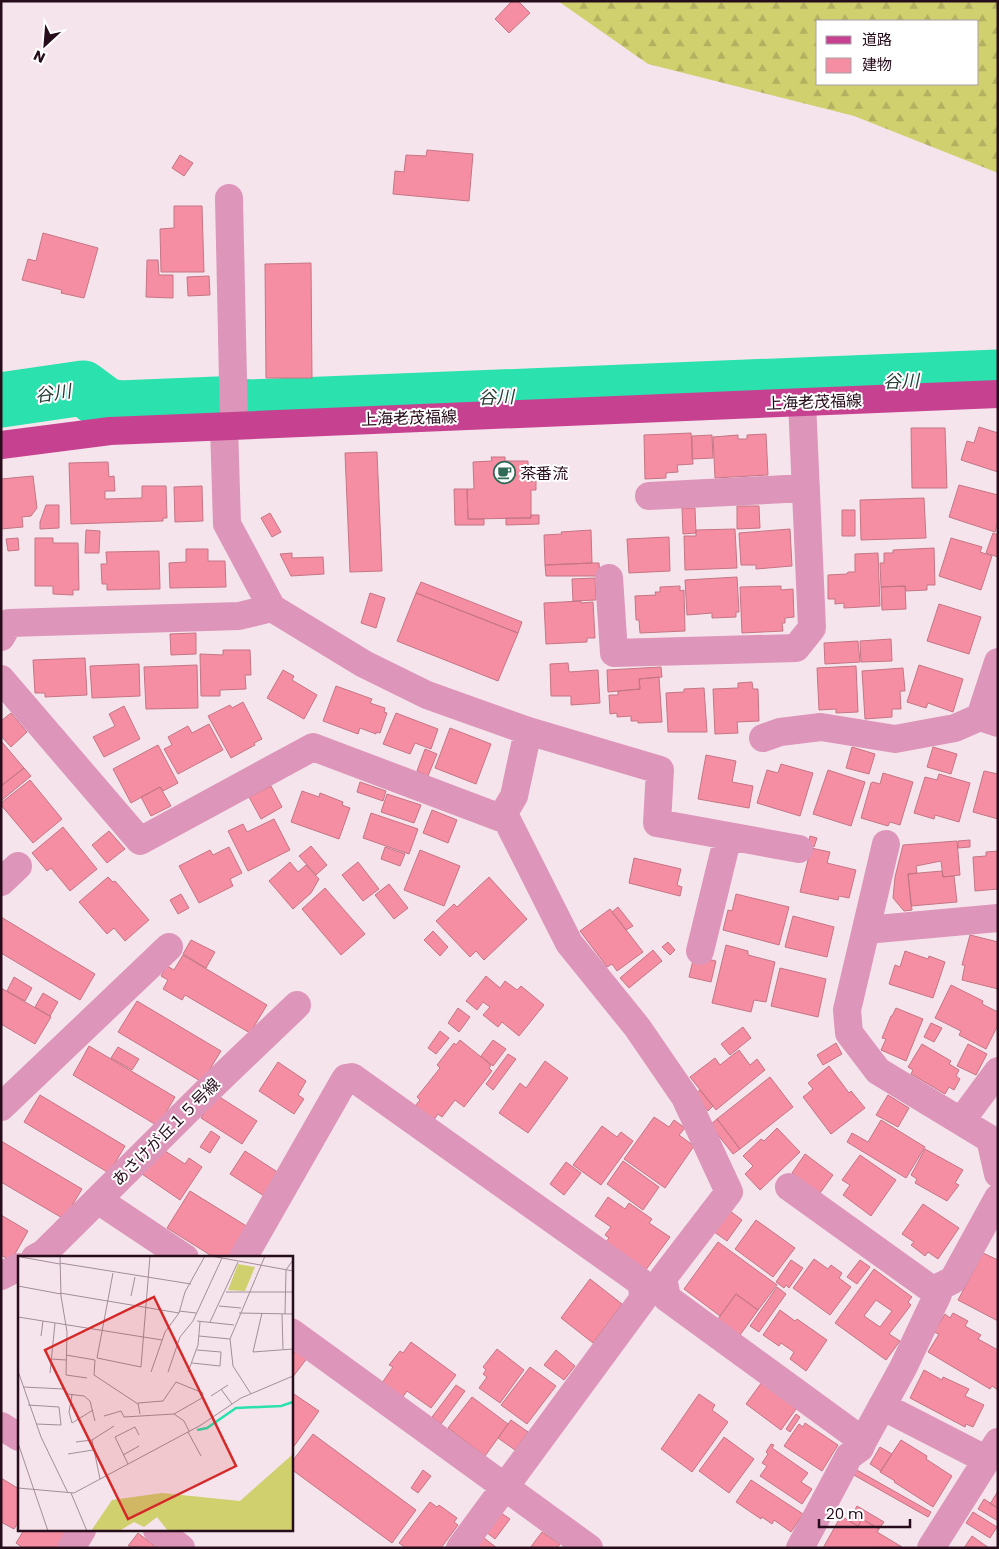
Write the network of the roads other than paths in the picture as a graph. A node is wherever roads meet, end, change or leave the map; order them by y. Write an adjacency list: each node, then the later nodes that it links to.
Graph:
1 (229, 198): 4 (street)
2 (998, 394): 3 (main road, 上海老茂福線)
3 (802, 402): 4 (main road, 上海老茂福線); 6 (street)
4 (231, 416): 5 (main road, 上海老茂福線); 9 (street)
5 (1, 445)
6 (806, 488): 7 (street); 8 (street)
7 (649, 496)
8 (609, 578)
9 (272, 608): 10 (street); 14 (street)
10 (1, 637)
11 (998, 662): 13 (street)
12 (1, 678): 16 (street)
13 (989, 720): 15 (street)
14 (528, 731): 16 (street); 17 (street)
15 (763, 738)
16 (504, 814): 37 (street)
17 (728, 836): 19 (street); 23 (street)
18 (886, 844): 21 (street)
19 (799, 850)
20 (998, 918): 21 (street)
21 (866, 930): 27 (street)
22 (169, 947): 26 (street)
23 (700, 951)
24 (297, 1005): 31 (street, あさけが丘１５号線)
25 (998, 1070): 27 (street)
26 (1, 1107)
27 (961, 1121): 28 (street)
28 (998, 1174)
29 (789, 1187): 38 (street)
30 (998, 1198): 38 (street)
31 (98, 1200): 32 (street, あさけが丘１５号線); 33 (street)
32 (39, 1256)
33 (182, 1256)
34 (243, 1256): 37 (street)
35 (18, 1267): 36 (street)
36 (1, 1276)
37 (654, 1290): 43 (street); 45 (street)
38 (933, 1290): 40 (street)
39 (292, 1333): 45 (street)
40 (882, 1406): 43 (street); 44 (street)
41 (1, 1426): 42 (street)
42 (18, 1436)
43 (863, 1441): 52 (street)
44 (992, 1451): 53 (street)
45 (504, 1486): 50 (street); 51 (street)
46 (81, 1532): 48 (street)
47 (160, 1532): 49 (street)
48 (72, 1548)
49 (180, 1548)
50 (460, 1548)
51 (589, 1548)
52 (800, 1548)
53 (932, 1548)

